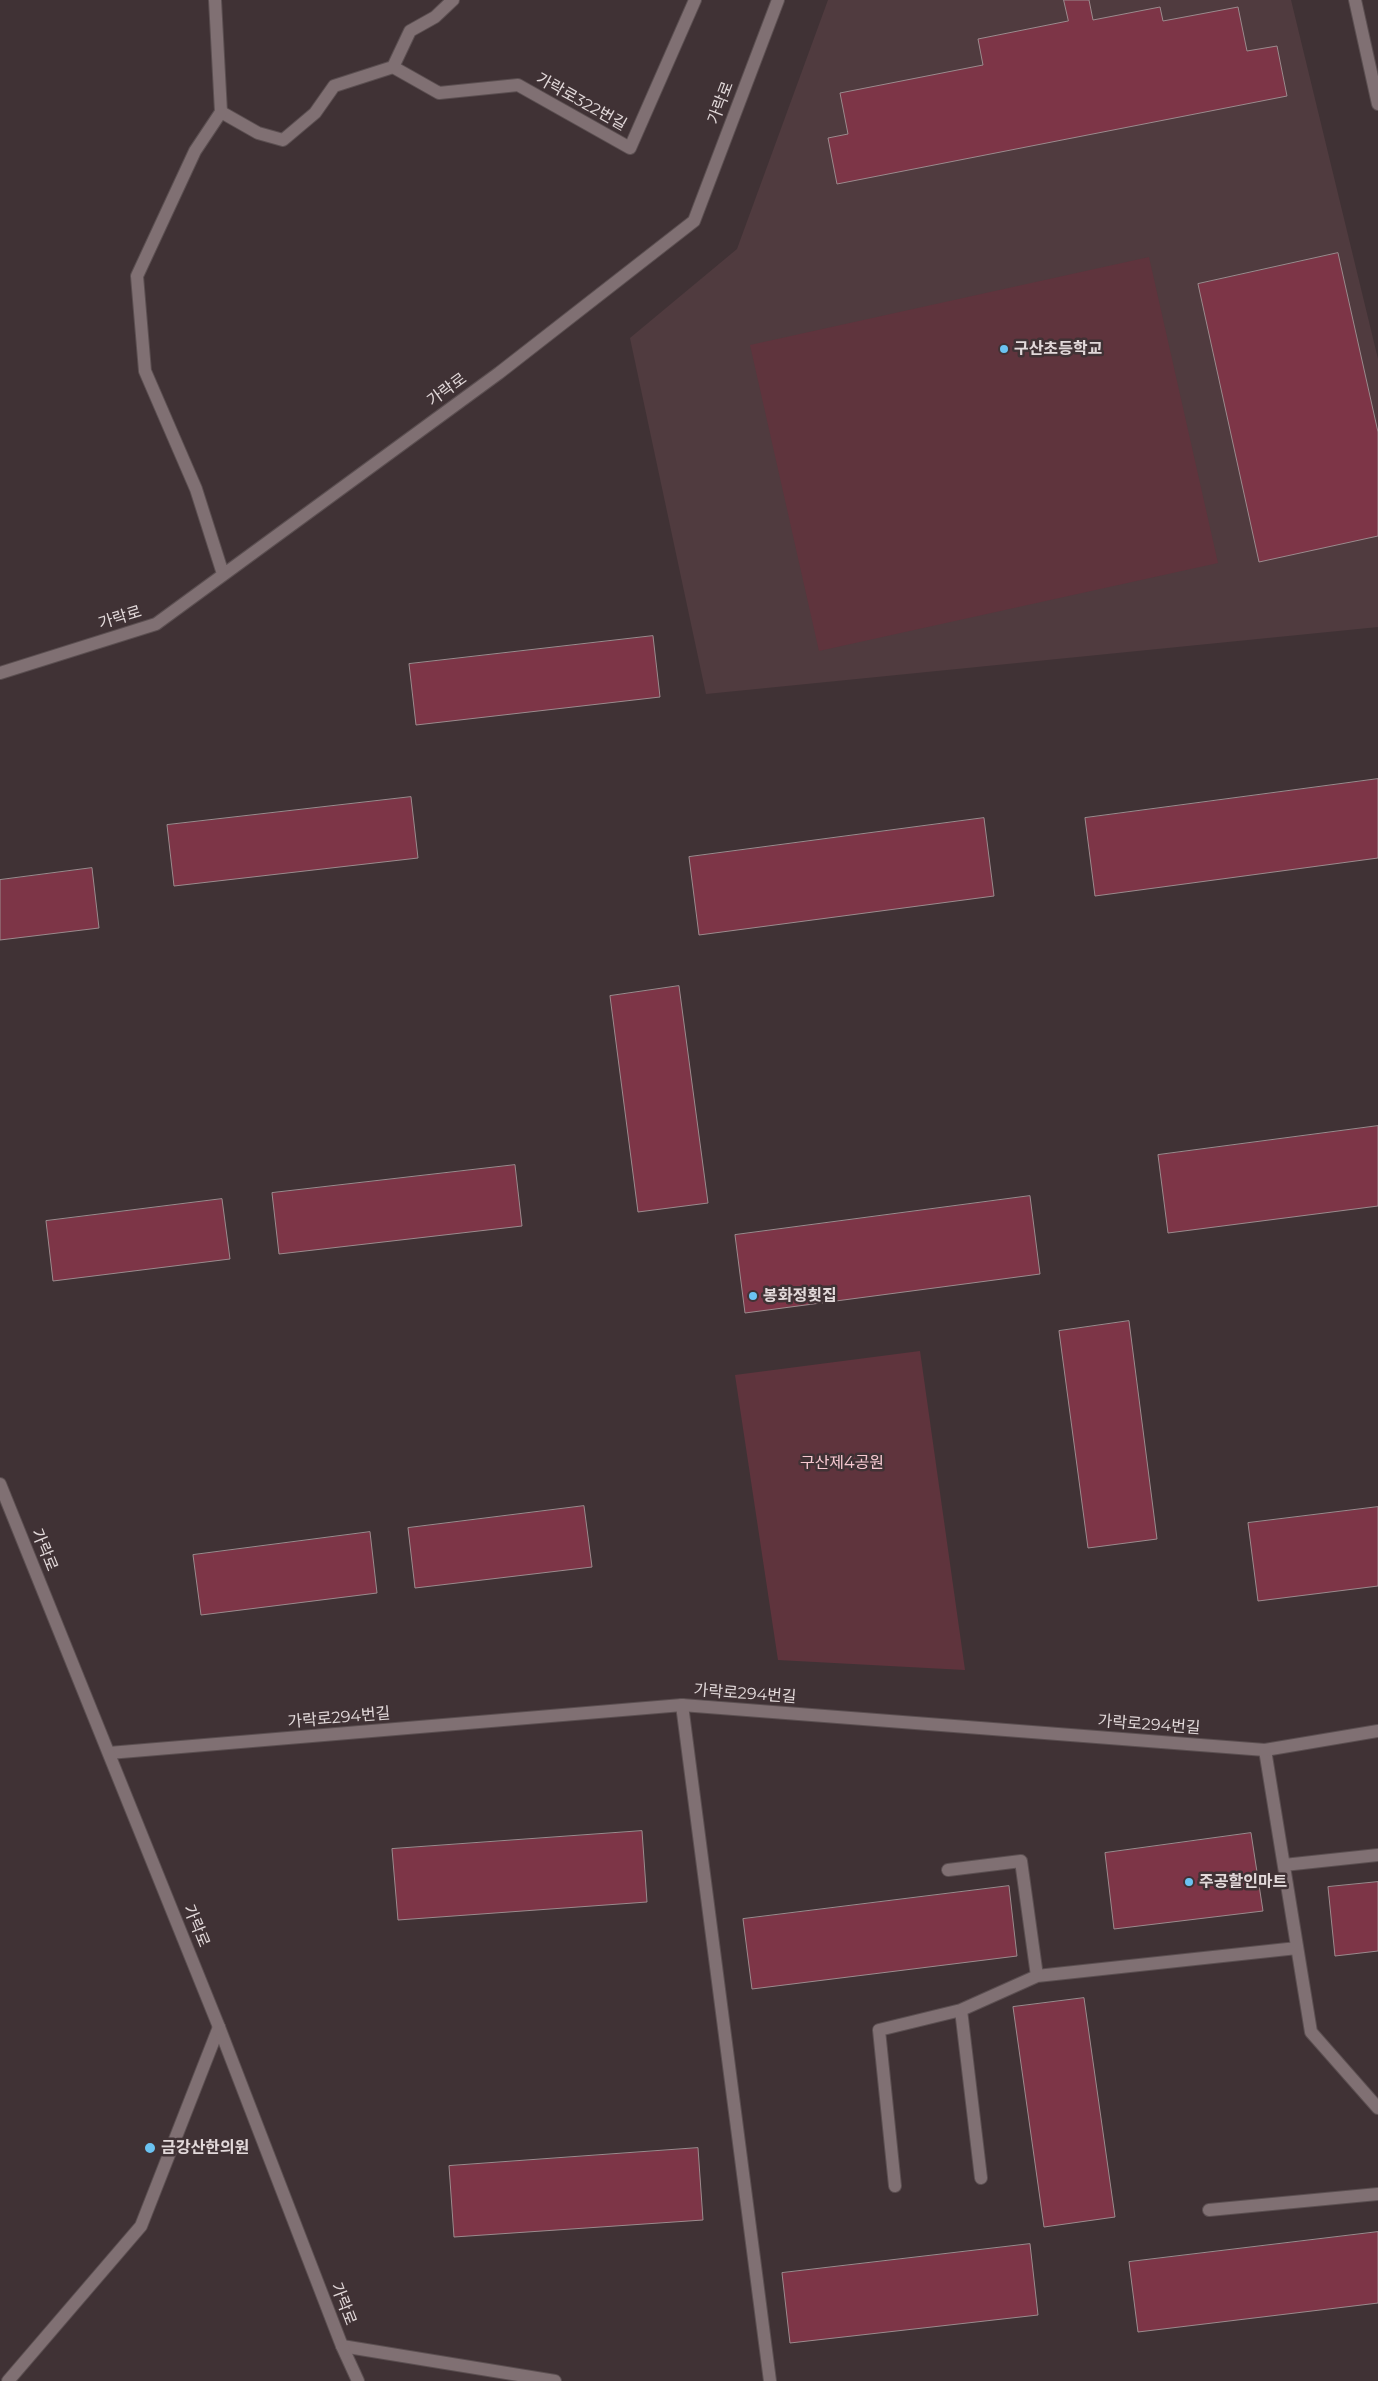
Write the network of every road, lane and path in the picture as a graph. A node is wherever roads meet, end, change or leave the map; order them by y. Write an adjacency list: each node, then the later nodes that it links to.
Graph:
1 (215, 0): 8 (street)
2 (453, 0): 6 (street)
3 (695, 0): 6 (street, 가락로322번길)
4 (778, 0): 9 (street, 가락로)
5 (1354, 0): 7 (street)
6 (393, 67): 8 (street)
7 (1378, 104)
8 (221, 112): 9 (street)
9 (223, 574): 10 (street, 가락로)
10 (0, 672)
11 (0, 1484): 15 (street, 가락로)
12 (682, 1705): 14 (street, 가락로294번길); 15 (street, 가락로294번길); 32 (street)
13 (1378, 1731): 14 (street, 가락로294번길)
14 (1265, 1750): 17 (street)
15 (109, 1753): 22 (street, 가락로)
16 (1378, 1855): 17 (street)
17 (1284, 1865): 19 (street)
18 (948, 1870): 20 (street)
19 (1297, 1948): 20 (street); 23 (street)
20 (1037, 1976): 21 (street)
21 (962, 2010): 24 (street); 25 (street)
22 (219, 2027): 28 (street, 가락로); 29 (street)
23 (1378, 2108)
24 (981, 2178)
25 (895, 2186)
26 (1378, 2194): 27 (street)
27 (1209, 2210)
28 (342, 2346): 30 (street, 가락로); 31 (street)
29 (8, 2381)
30 (358, 2381)
31 (555, 2381)
32 (770, 2381)

